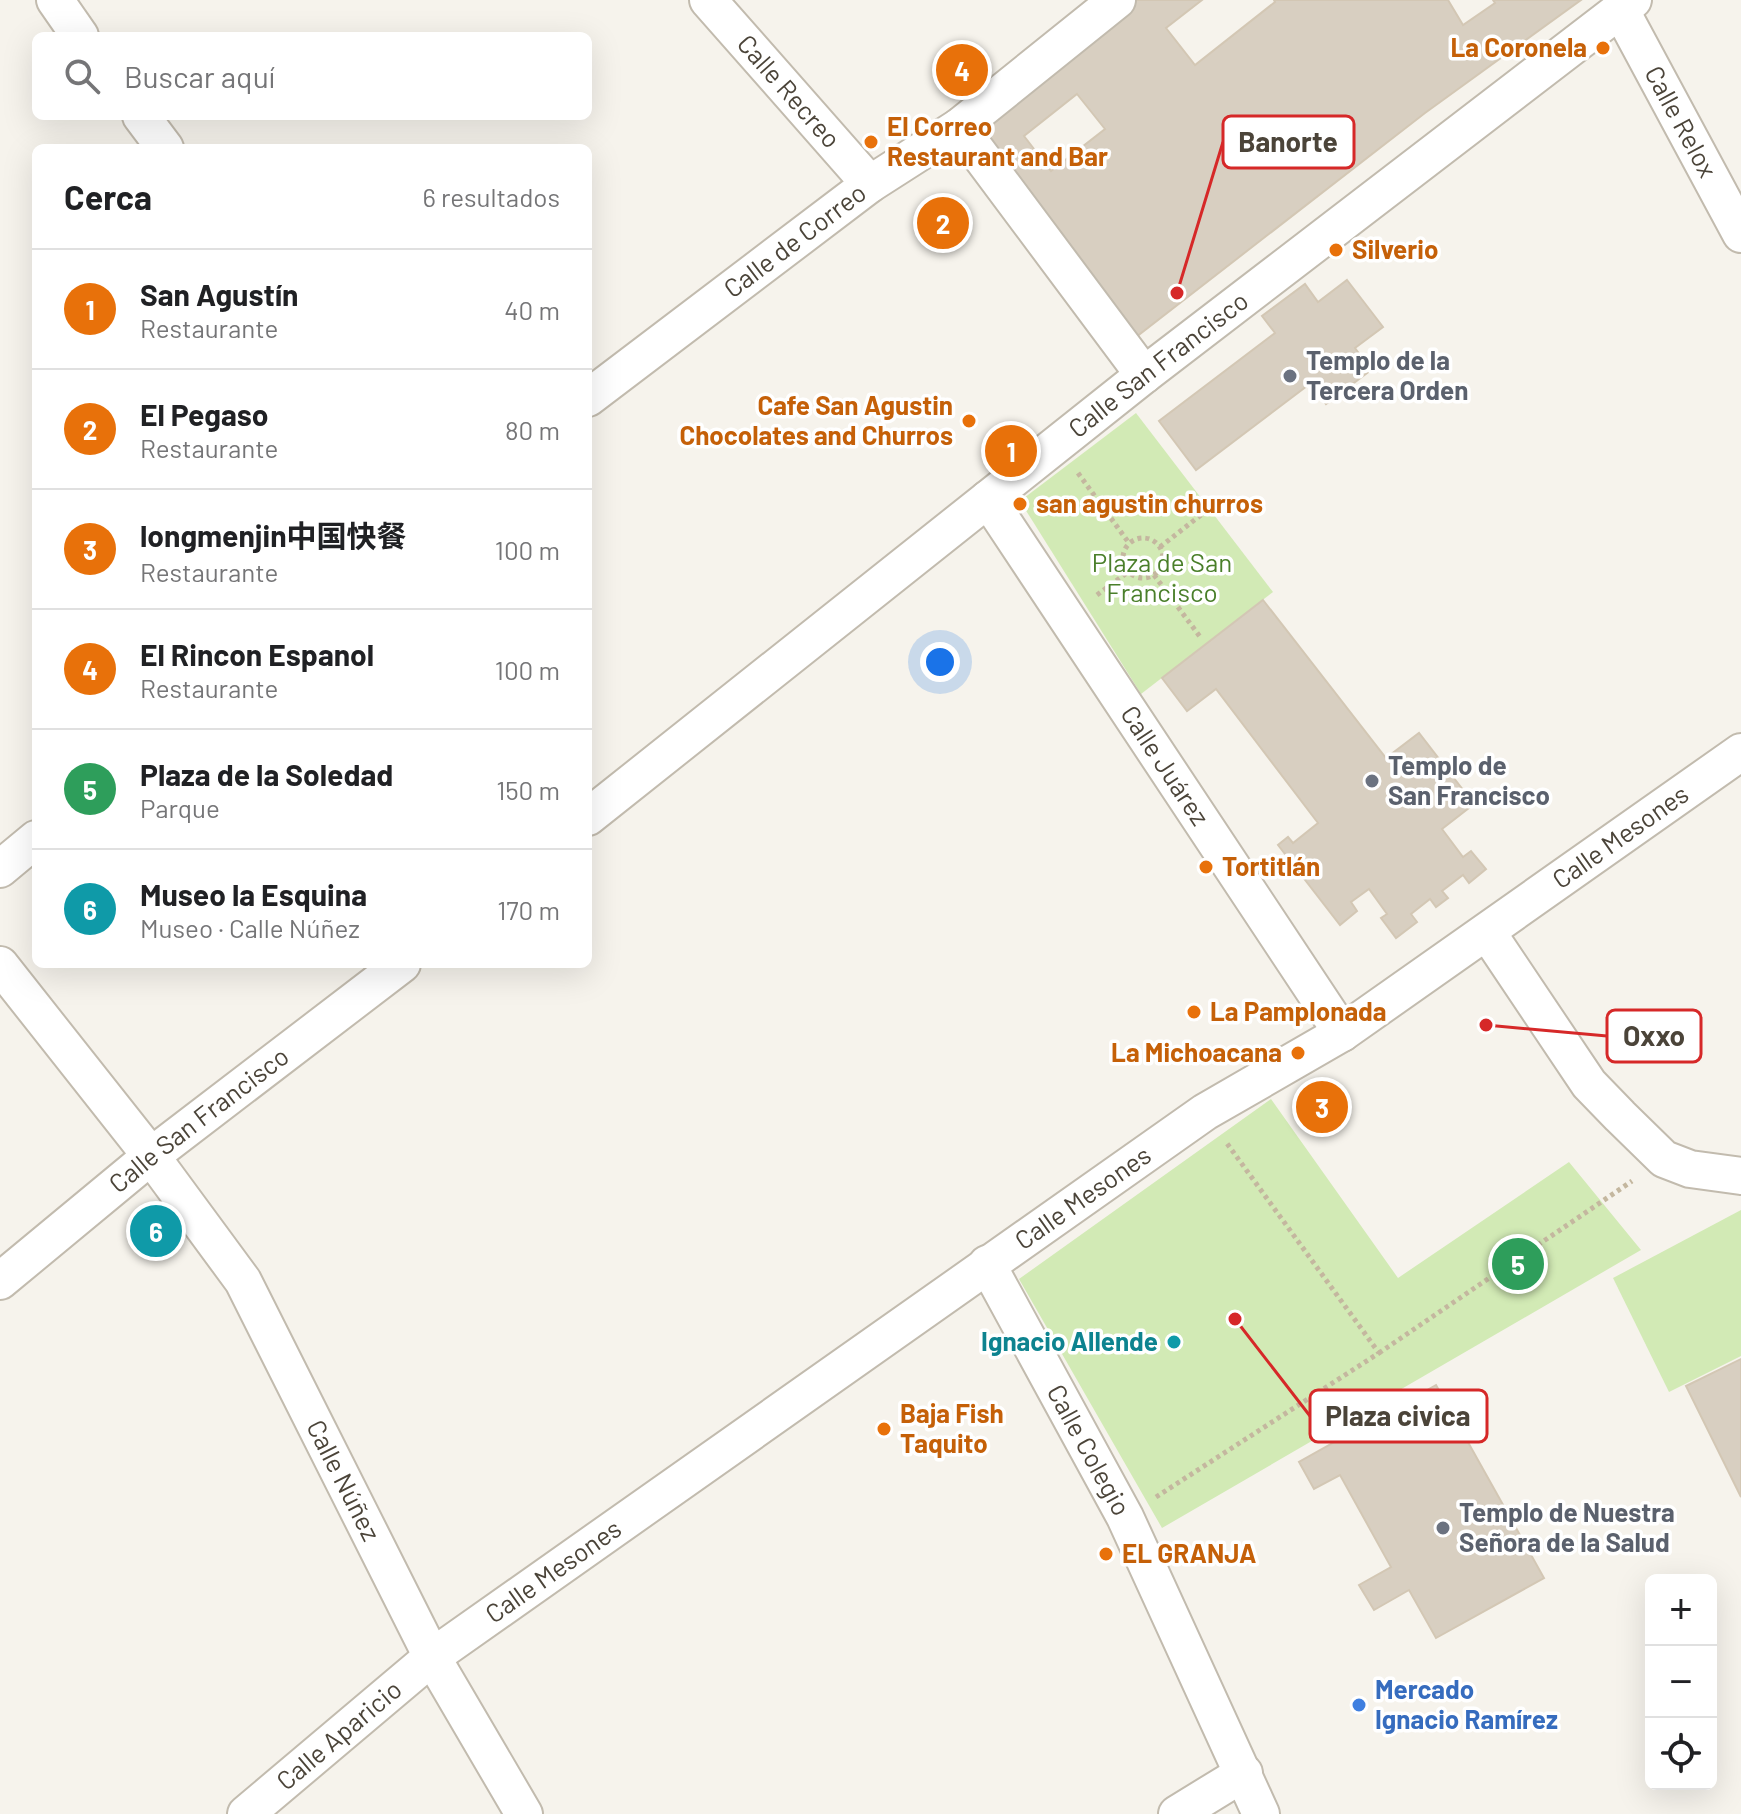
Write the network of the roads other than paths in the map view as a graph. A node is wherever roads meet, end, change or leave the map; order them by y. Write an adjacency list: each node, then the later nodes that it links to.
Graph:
1 (55, 0): 5 (street)
2 (708, 0): 9 (street, Calle Recreo)
3 (1117, 0): 7 (street, Calle de Correo)
4 (1627, 5): 10 (street, Calle Relox); 11 (street, Calle San Francisco)
5 (77, 32)
6 (144, 120): 8 (street)
7 (959, 127): 9 (street, Calle de Correo); 11 (street)
8 (162, 144)
9 (870, 184): 12 (street, Calle de Correo)
10 (1741, 234)
11 (1144, 375): 13 (street, Calle San Francisco)
12 (592, 395)
13 (988, 499): 15 (street, Calle San Francisco); 21 (street, Calle Juárez)
14 (1741, 752): 18 (street, Calle Mesones)
15 (592, 814)
16 (32, 842): 17 (street)
17 (0, 869)
18 (1487, 932): 21 (street, Calle Mesones); 23 (street)
19 (0, 965): 22 (street, Calle Núñez)
20 (397, 968): 22 (street, Calle San Francisco)
21 (1342, 1033): 24 (street, Calle Mesones)
22 (151, 1156): 25 (street, Calle San Francisco); 26 (street, Calle Núñez)
23 (1741, 1176)
24 (987, 1264): 26 (street, Calle Mesones); 27 (street, Calle Colegio)
25 (0, 1281)
26 (432, 1657): 28 (street, Calle Aparicio); 29 (street, Calle Núñez)
27 (1244, 1773): 30 (street); 31 (street, Calle Colegio)
28 (246, 1814)
29 (524, 1814)
30 (1177, 1814)
31 (1261, 1814)

